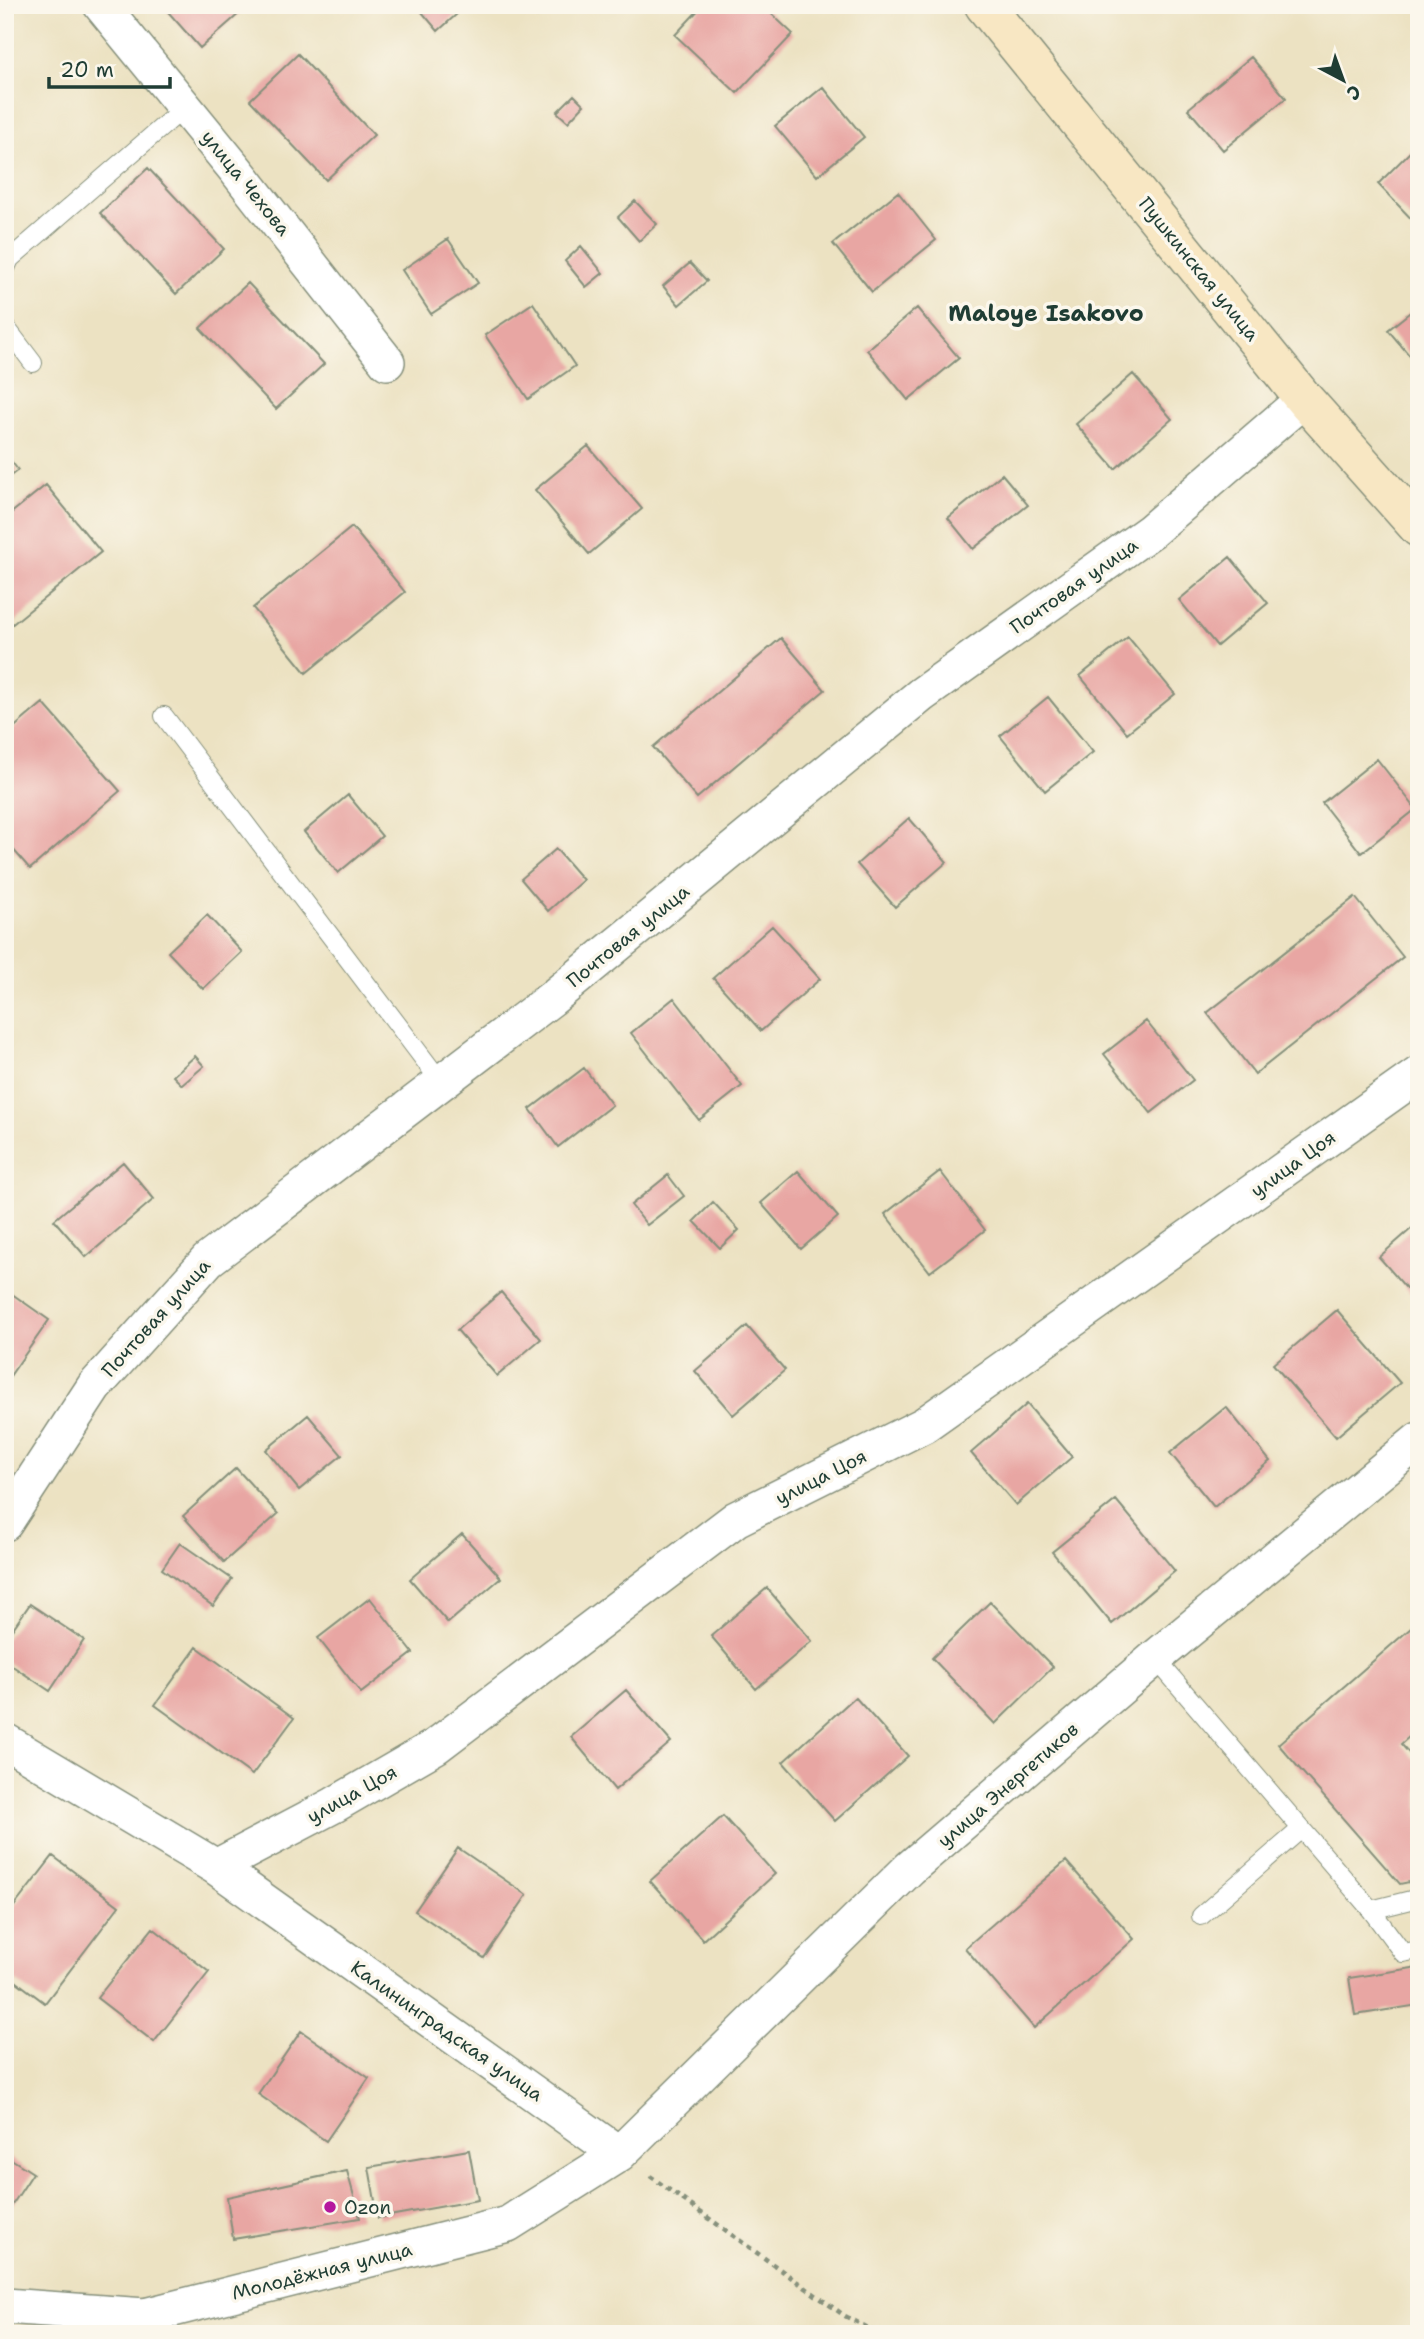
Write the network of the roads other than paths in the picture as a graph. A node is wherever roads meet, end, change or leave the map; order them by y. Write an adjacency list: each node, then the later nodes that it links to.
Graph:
1 (101, 5): 3 (street, улица Чехова)
2 (984, 5): 8 (street, Пушкинская улица)
3 (185, 107): 4 (lane); 6 (street, улица Чехова)
4 (5, 270)
5 (5, 326): 7 (lane)
6 (387, 362)
7 (33, 363)
8 (1304, 399): 9 (street, Пушкинская улица); 12 (street, Почтовая улица)
9 (1419, 528)
10 (163, 716): 12 (lane)
11 (1419, 1074): 18 (street, улица Цоя)
12 (441, 1082): 14 (street, Почтовая улица)
13 (1419, 1440): 15 (street, улица Энергетиков)
14 (5, 1523)
15 (1155, 1658): 17 (lane); 23 (street, улица Энергетиков)
16 (5, 1741): 18 (street, Калининградская улица)
17 (1301, 1829): 20 (lane); 21 (lane)
18 (216, 1867): 23 (street, Калининградская улица)
19 (1419, 1898): 20 (lane)
20 (1371, 1910): 22 (lane)
21 (1201, 1916)
22 (1419, 1950)
23 (619, 2154): 24 (street, Молодёжная улица)
24 (5, 2306)

